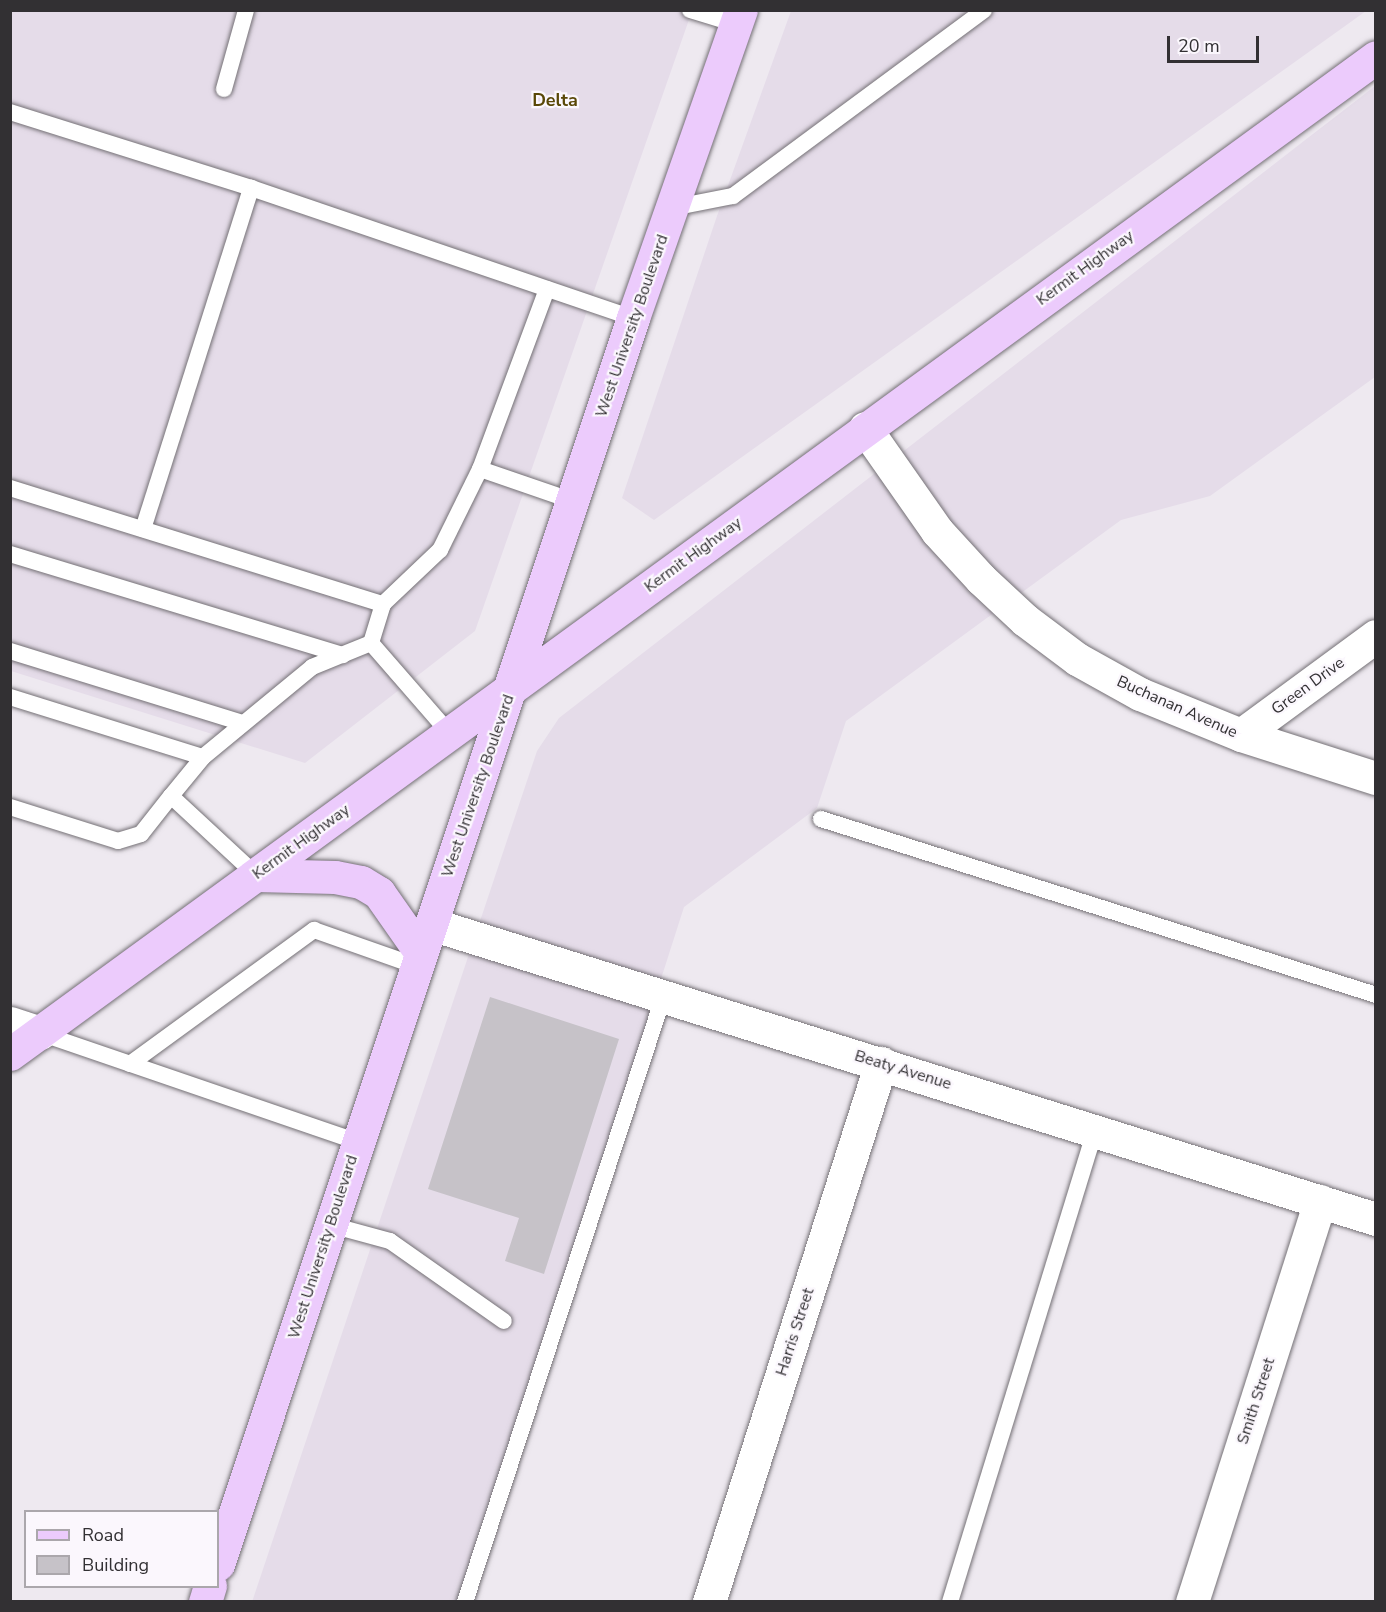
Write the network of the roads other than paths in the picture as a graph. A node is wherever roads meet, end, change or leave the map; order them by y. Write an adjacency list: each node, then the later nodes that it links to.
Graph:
1 (246, 10): 6 (lane)
2 (690, 10): 4 (lane)
3 (984, 10): 9 (lane)
4 (738, 17): 9 (main road, West University Boulevard)
5 (1376, 57): 12 (main road, Kermit Highway)
6 (224, 88)
7 (10, 112): 8 (lane)
8 (251, 188): 10 (lane); 16 (lane)
9 (671, 208): 11 (main road, West University Boulevard)
10 (547, 289): 11 (lane); 13 (lane)
11 (633, 318): 15 (main road, West University Boulevard)
12 (865, 428): 23 (main road, Kermit Highway); 27 (street, Buchanan Avenue)
13 (480, 469): 15 (lane); 18 (lane)
14 (10, 488): 16 (lane)
15 (573, 501): 23 (main road, West University Boulevard)
16 (144, 529): 18 (lane)
17 (10, 554): 22 (lane)
18 (383, 604): 20 (lane)
19 (1376, 636): 27 (street, Green Drive)
20 (371, 643): 22 (lane); 26 (lane)
21 (10, 651): 25 (lane)
22 (343, 655): 25 (lane)
23 (511, 689): 26 (main road, Kermit Highway); 34 (main road, West University Boulevard)
24 (10, 697): 28 (lane)
25 (242, 723): 28 (lane)
26 (450, 734): 33 (main road, Kermit Highway)
27 (1241, 735): 29 (street, Buchanan Avenue)
28 (203, 757): 30 (lane)
29 (1376, 778)
30 (171, 796): 31 (lane); 33 (lane)
31 (10, 807)
32 (821, 819): 36 (lane)
33 (256, 875): 34 (main road); 37 (main road, Kermit Highway)
34 (423, 948): 35 (street, Beaty Avenue); 40 (lane); 42 (main road, West University Boulevard)
35 (664, 995): 39 (street, Beaty Avenue); 48 (lane)
36 (1376, 995)
37 (25, 1028): 38 (main road, Kermit Highway); 40 (lane)
38 (10, 1054)
39 (881, 1063): 41 (street, Beaty Avenue); 49 (street, Harris Street)
40 (130, 1064): 42 (lane)
41 (1095, 1131): 43 (street, Beaty Avenue); 50 (lane)
42 (358, 1142): 45 (main road, West University Boulevard)
43 (1320, 1201): 44 (street, Beaty Avenue); 51 (street, Smith Street)
44 (1376, 1219)
45 (331, 1225): 46 (lane); 47 (main road, West University Boulevard)
46 (504, 1321)
47 (219, 1560)
48 (465, 1602)
49 (709, 1602)
50 (950, 1602)
51 (1192, 1602)

